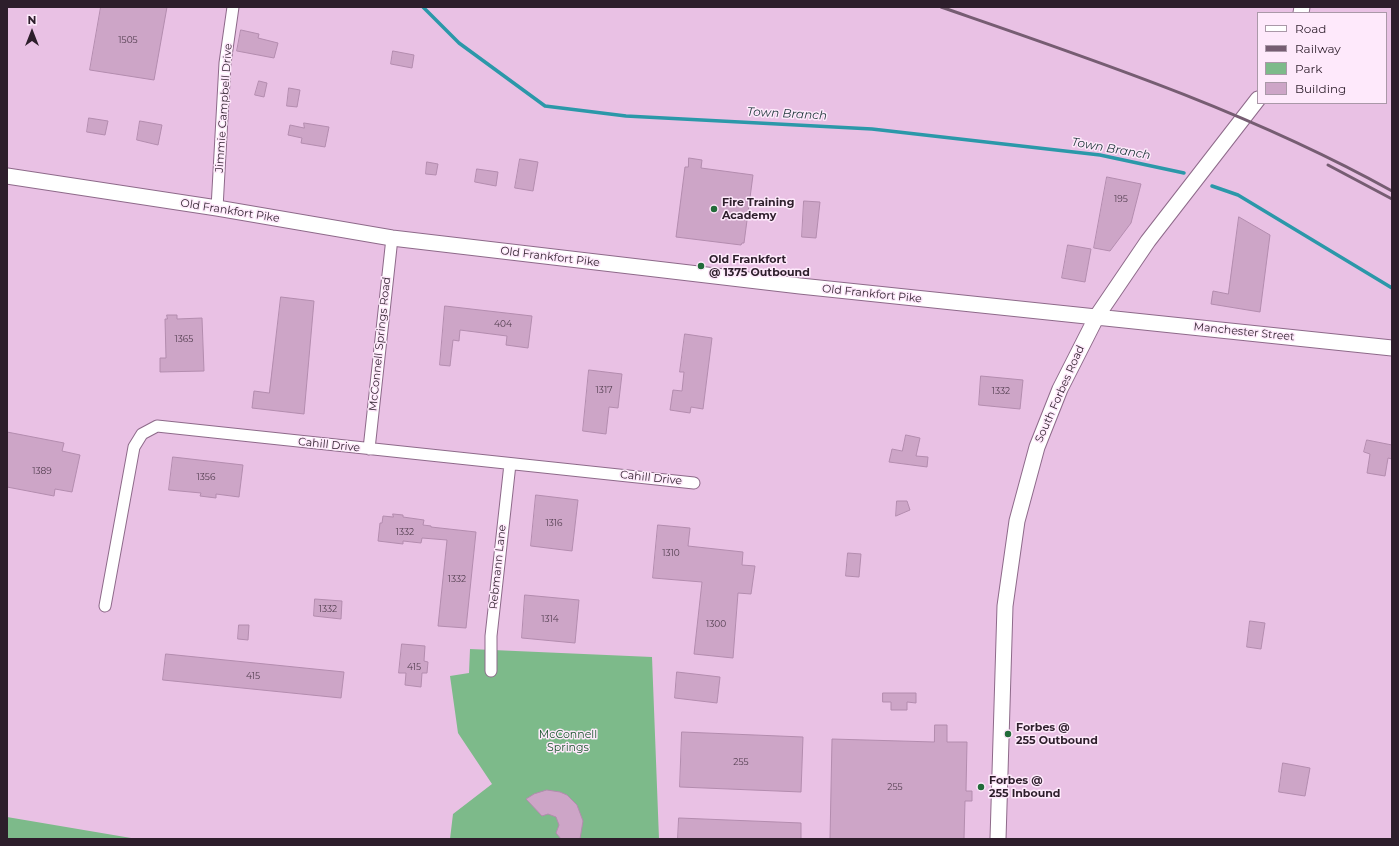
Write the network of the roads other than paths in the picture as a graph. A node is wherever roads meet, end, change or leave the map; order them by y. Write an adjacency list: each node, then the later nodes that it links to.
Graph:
1 (233, 7): 4 (street, Jimmie Campbell Drive)
2 (1257, 100): 6 (main road, South Forbes Road)
3 (7, 176): 4 (main road, Old Frankfort Pike)
4 (217, 208): 5 (main road, Old Frankfort Pike)
5 (392, 238): 6 (main road, Old Frankfort Pike); 8 (street, McConnell Springs Road)
6 (1097, 316): 7 (main road, Manchester Street); 13 (main road, South Forbes Road)
7 (1392, 348)
8 (369, 449): 9 (street, Cahill Drive); 11 (street, Cahill Drive)
9 (510, 464): 10 (street, Cahill Drive); 12 (street, Rebmann Lane)
10 (694, 483)
11 (104, 606)
12 (491, 671)
13 (998, 839)

